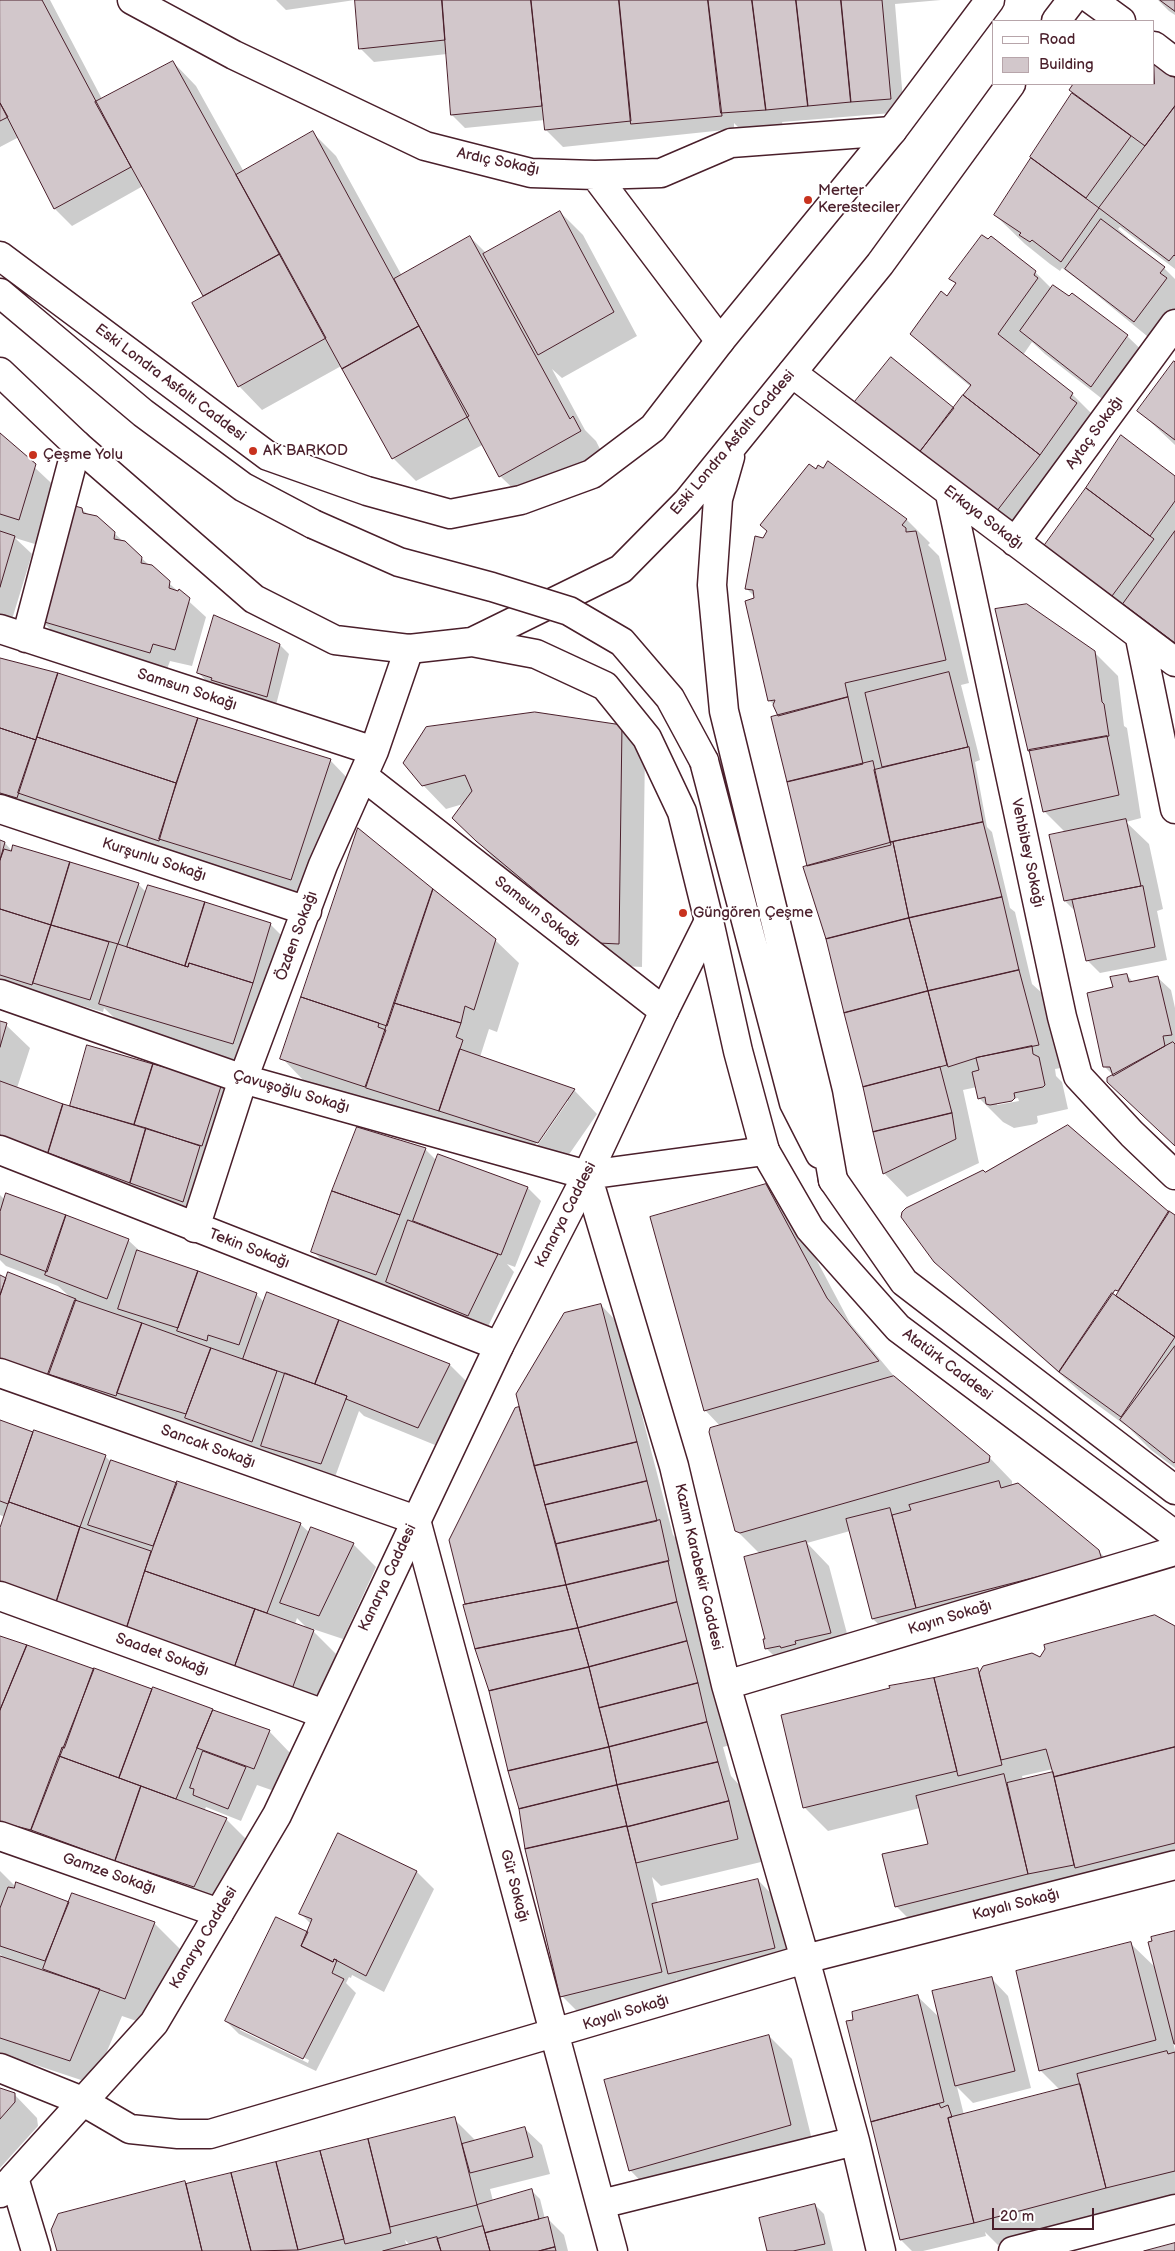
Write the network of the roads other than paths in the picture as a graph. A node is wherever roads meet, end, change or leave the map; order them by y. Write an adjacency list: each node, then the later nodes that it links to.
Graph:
1 (132, 0): 11 (street, Ardıç Sokağı)
2 (990, 0): 10 (street, Eski Londra Asfaltı Caddesi)
3 (1072, 0): 5 (street)
4 (1092, 0): 6 (street)
5 (1057, 20)
6 (1120, 20)
7 (1155, 47): 8 (street)
8 (1175, 62)
9 (1010, 85): 17 (street, Eski Londra Asfaltı Caddesi)
10 (892, 131): 11 (street, Ardıç Sokağı); 15 (street, Eski Londra Asfaltı Caddesi)
11 (595, 175): 15 (street)
12 (0, 256): 15 (street, Eski Londra Asfaltı Caddesi)
13 (0, 294): 41 (street, bridge)
14 (1175, 324): 21 (street, Aytaç Sokağı)
15 (720, 341)
16 (0, 372): 18 (street, Eski Londra Asfaltı Caddesi)
17 (792, 373): 19 (street, Eski Londra Asfaltı Caddesi); 20 (street, Erkaya Sokağı)
18 (77, 446): 23 (street); 26 (street, Eski Londra Asfaltı Caddesi)
19 (732, 446): 25 (street, Eski Londra Asfaltı Caddesi); 41 (street)
20 (950, 494): 21 (street, Erkaya Sokağı); 39 (street, Vehbibey Sokağı)
21 (1015, 542): 24 (street, Erkaya Sokağı)
22 (0, 629): 23 (street, Samsun Sokağı)
23 (26, 638): 28 (street, Samsun Sokağı)
24 (1140, 638): 27 (street, Erkaya Sokağı); 31 (street)
25 (472, 642): 26 (street, Eski Londra Asfaltı Caddesi); 33 (street, Atatürk Caddesi)
26 (409, 649): 28 (street, Özden Sokağı)
27 (1175, 662)
28 (374, 752): 29 (street, Özden Sokağı)
29 (363, 776): 32 (street, Özden Sokağı); 35 (street, Samsun Sokağı)
30 (0, 809): 32 (street, Kurşunlu Sokağı)
31 (1175, 809)
32 (307, 911): 36 (street, Özden Sokağı)
33 (710, 921): 35 (street, Kanarya Caddesi); 38 (street, Atatürk Caddesi)
34 (0, 994): 36 (street, Çavuşoğlu Sokağı)
35 (664, 1011): 40 (street, Kanarya Caddesi)
36 (243, 1079): 40 (street, Çavuşoğlu Sokağı); 42 (street, Özden Sokağı)
37 (0, 1150): 42 (street, Tekin Sokağı)
38 (765, 1150): 40 (street); 47 (street, Atatürk Caddesi)
39 (1173, 1171)
40 (587, 1175): 43 (street, Kanarya Caddesi); 50 (street, Kazım Karabekir Caddesi)
41 (833, 1180): 45 (street)
42 (195, 1228): 43 (street, Tekin Sokağı)
43 (499, 1346): 46 (street, Kanarya Caddesi)
44 (0, 1373): 46 (street, Sancak Sokağı)
45 (1175, 1490)
46 (416, 1520): 51 (street, Kanarya Caddesi); 56 (street, Gür Sokağı)
47 (1175, 1535)
48 (1175, 1551): 50 (street, Kayın Sokağı)
49 (0, 1596): 51 (street, Saadet Sokağı)
50 (726, 1685): 55 (street, Kazım Karabekir Caddesi)
51 (324, 1714): 54 (street, Kanarya Caddesi)
52 (0, 1836): 54 (street, Gamze Sokağı)
53 (1175, 1865): 55 (street, Kayalı Sokağı)
54 (219, 1913): 58 (street, Kanarya Caddesi)
55 (805, 1959): 56 (street, Kayalı Sokağı); 59 (street, Kazım Karabekir Caddesi)
56 (554, 2034): 58 (street, Kayalı Sokağı); 61 (street, Gür Sokağı)
57 (0, 2068): 58 (street, Kayalı Sokağı)
58 (82, 2101): 60 (street, Kanarya Caddesi)
59 (854, 2141): 61 (street); 65 (street, Kazım Karabekir Caddesi)
60 (7, 2185): 63 (street)
61 (601, 2204): 64 (street, Gür Sokağı)
62 (1175, 2209): 66 (street)
63 (36, 2251)
64 (613, 2251)
65 (881, 2251)
66 (1013, 2251)

